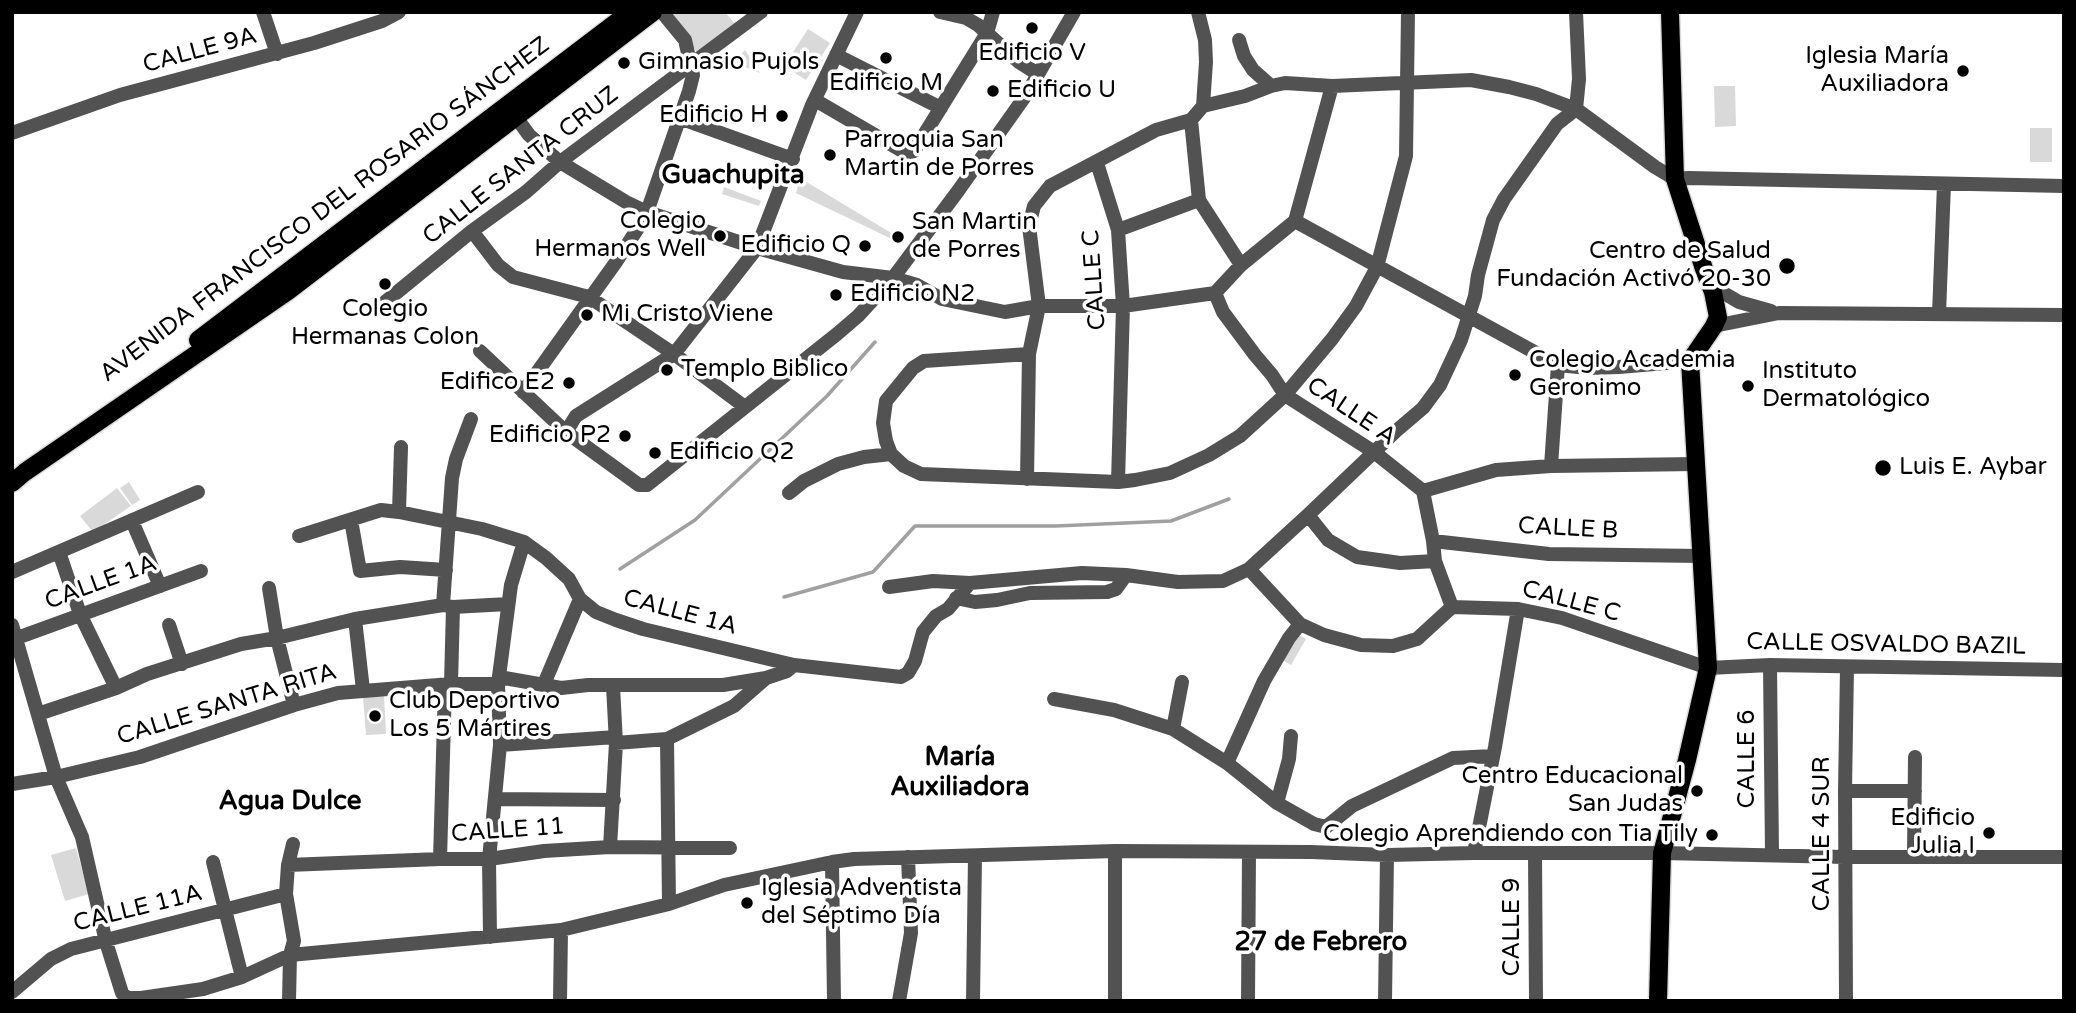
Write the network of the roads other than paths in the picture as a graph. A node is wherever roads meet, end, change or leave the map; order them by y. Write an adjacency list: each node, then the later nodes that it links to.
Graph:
1 (263, 12): 17 (street)
2 (400, 12): 17 (street, CALLE 9A)
3 (631, 12): 28 (main road, AVENIDA FRANCISCO DEL ROSARIO SÁNCHEZ)
4 (653, 12): 28 (main road, AVENIDA FRANCISCO DEL ROSARIO SÁNCHEZ)
5 (662, 12): 19 (street)
6 (761, 12): 19 (street, CALLE SANTA CRUZ)
7 (857, 12): 18 (street)
8 (940, 12): 15 (street)
9 (993, 12): 15 (street)
10 (1074, 12): 20 (street)
11 (1198, 12): 25 (street)
12 (1408, 12): 21 (street)
13 (1576, 12): 27 (street)
14 (1670, 12): 35 (main road)
15 (987, 33): 20 (street); 26 (street)
16 (1239, 40): 22 (street)
17 (277, 54): 31 (street, CALLE 9A)
18 (836, 55): 24 (street); 26 (street)
19 (691, 65): 29 (street); 33 (street, CALLE SANTA CRUZ)
20 (1038, 74): 47 (street)
21 (1406, 82): 23 (street); 27 (street); 45 (street)
22 (1271, 86): 23 (street); 25 (street)
23 (1332, 86): 40 (street)
24 (815, 100): 26 (street); 32 (street)
25 (1203, 106): 30 (street)
26 (941, 108)
27 (1576, 109): 35 (street); 56 (street)
28 (512, 111): 33 (street); 63 (main road, AVENIDA FRANCISCO DEL ROSARIO SÁNCHEZ)
29 (679, 118): 32 (street); 39 (street)
30 (1191, 120): 34 (street); 38 (street)
31 (12, 133)
32 (793, 159): 43 (street)
33 (560, 162): 39 (street); 42 (street, CALLE SANTA CRUZ)
34 (1097, 163): 41 (street, CALLE C); 50 (street)
35 (1675, 179): 36 (street); 46 (main road)
36 (1944, 184): 37 (street); 54 (street)
37 (2064, 186)
38 (1199, 200): 41 (street); 44 (street)
39 (647, 212): 43 (street); 49 (street)
40 (1295, 221): 44 (street); 45 (street)
41 (1118, 230): 51 (street, CALLE C)
42 (472, 231): 49 (street); 52 (street, CALLE SANTA CRUZ)
43 (757, 248): 47 (street); 59 (street)
44 (1241, 265): 48 (street)
45 (1377, 267): 56 (street); 65 (street)
46 (1704, 269): 53 (street); 57 (main road)
47 (892, 278): 50 (street); 66 (street)
48 (1215, 293): 51 (street); 65 (street, CALLE A)
49 (589, 297): 59 (street); 64 (street)
50 (1039, 306): 51 (street); 60 (street)
51 (1123, 306): 76 (street, CALLE C)
52 (379, 307)
53 (1779, 313): 54 (street); 57 (street)
54 (1939, 314): 55 (street)
55 (2064, 315)
56 (1467, 317): 62 (street); 70 (street)
57 (1714, 326): 61 (main road)
58 (480, 351): 64 (street)
59 (674, 354): 66 (street); 68 (street)
60 (1029, 354): 71 (street); 75 (street)
61 (1690, 360): 62 (street); 72 (main road)
62 (1558, 365): 73 (street)
63 (139, 386): 74 (main road, AVENIDA FRANCISCO DEL ROSARIO SÁNCHEZ); 77 (main road, AVENIDA FRANCISCO DEL ROSARIO SÁNCHEZ)
64 (523, 392): 68 (street)
65 (1284, 395): 70 (street, CALLE A); 76 (street)
66 (745, 407): 68 (street)
67 (471, 419): 85 (street)
68 (566, 432)
69 (401, 447): 81 (street)
70 (1374, 452): 78 (street, CALLE A); 82 (street)
71 (891, 454): 75 (street); 80 (street)
72 (1696, 464): 73 (street); 90 (main road)
73 (1551, 466): 78 (street)
74 (12, 467)
75 (1027, 478): 76 (street)
76 (1118, 482)
77 (12, 483)
78 (1423, 491): 87 (street)
79 (198, 492): 84 (street)
80 (789, 493)
81 (399, 512): 83 (street, CALLE 1A); 85 (street, CALLE 1A)
82 (1308, 515): 91 (street); 92 (street)
83 (351, 520): 86 (street, CALLE 1A); 94 (street)
84 (132, 521): 89 (street); 98 (street)
85 (450, 523): 88 (street, CALLE 1A); 94 (street)
86 (299, 536)
87 (1433, 541): 90 (street, CALLE B); 91 (street)
88 (524, 542): 102 (street, CALLE 1A); 103 (street)
89 (59, 552): 95 (street); 107 (street)
90 (1701, 556): 117 (main road)
91 (1435, 561): 105 (street)
92 (1249, 569): 96 (street); 109 (street)
93 (201, 570): 98 (street, CALLE 1A)
94 (446, 570): 104 (street)
95 (12, 572)
96 (1126, 575): 97 (street); 101 (street)
97 (970, 583): 99 (street); 101 (street)
98 (160, 586): 107 (street, CALLE 1A)
99 (889, 587)
100 (269, 588): 112 (street)
101 (956, 598): 115 (street, CALLE 1A)
102 (580, 599): 115 (street, CALLE 1A); 122 (street)
103 (508, 604): 104 (street); 120 (street)
104 (448, 606): 108 (street); 123 (street)
105 (1452, 607): 106 (street, CALLE C); 109 (street)
106 (1518, 609): 117 (street, CALLE C); 135 (street)
107 (80, 614): 111 (street, CALLE 1A); 125 (street)
108 (355, 619): 112 (street); 126 (street)
109 (1300, 624): 137 (street)
110 (169, 625): 113 (street)
111 (15, 631): 129 (street)
112 (277, 638): 113 (street); 128 (street)
113 (182, 664): 125 (street)
114 (1770, 664): 116 (street, CALLE OSVALDO BAZIL); 117 (street, CALLE OSVALDO BAZIL); 154 (street, CALLE 6)
115 (794, 665): 119 (street)
116 (1847, 667): 118 (street, CALLE OSVALDO BAZIL); 140 (street, CALLE 4 SUR)
117 (1708, 668): 153 (main road)
118 (2064, 670)
119 (766, 678): 124 (street, CALLE SANTA RITA); 132 (street)
120 (499, 681): 122 (street, CALLE SANTA RITA); 123 (street, CALLE SANTA RITA); 134 (street)
121 (1182, 682): 130 (street)
122 (544, 684): 124 (street, CALLE SANTA RITA)
123 (448, 685): 126 (street, CALLE SANTA RITA); 161 (street)
124 (613, 686): 133 (street)
125 (116, 688): 129 (street)
126 (363, 690): 128 (street, CALLE SANTA RITA)
127 (1054, 699): 130 (street)
128 (294, 705): 138 (street, CALLE SANTA RITA)
129 (38, 714): 138 (street)
130 (1173, 729): 137 (street)
131 (1292, 736): 144 (street)
132 (667, 739): 133 (street); 147 (street)
133 (616, 740): 134 (street); 143 (street)
134 (500, 745): 142 (street)
135 (1493, 756): 144 (street); 151 (street)
136 (1915, 757): 141 (street)
137 (1227, 763): 144 (street)
138 (56, 777): 139 (street, CALLE SANTA RITA); 171 (street)
139 (12, 784)
140 (1845, 791): 141 (street); 159 (street, CALLE 4 SUR)
141 (1915, 791): 157 (street)
142 (495, 800): 143 (street); 162 (street)
143 (614, 800): 146 (street)
144 (1277, 803)
145 (293, 844): 165 (street)
146 (610, 847): 147 (street, CALLE 11); 162 (street, CALLE 11)
147 (668, 848): 148 (street, CALLE 11); 167 (street)
148 (730, 848)
149 (1115, 851): 150 (street); 156 (street); 180 (street)
150 (1249, 852): 155 (street); 181 (street)
151 (1474, 853): 152 (street); 155 (street)
152 (1535, 853): 153 (street); 183 (street, CALLE 9)
153 (1662, 853): 154 (street); 184 (main road)
154 (1772, 854): 159 (street)
155 (1387, 855): 182 (street)
156 (975, 856): 158 (street); 179 (street)
157 (1914, 856): 159 (street); 160 (street)
158 (908, 857): 164 (street); 178 (street)
159 (1845, 857): 185 (street, CALLE 4 SUR)
160 (2064, 857)
161 (440, 859): 162 (street, CALLE 11); 165 (street, CALLE 11)
162 (489, 859): 170 (street)
163 (213, 862): 168 (street)
164 (832, 862): 167 (street); 177 (street)
165 (288, 865): 166 (street)
166 (286, 894): 168 (street, CALLE 11A); 172 (street)
167 (669, 904): 169 (street)
168 (226, 910): 171 (street, CALLE 11A); 173 (street)
169 (561, 930): 170 (street); 176 (street)
170 (490, 937): 172 (street)
171 (106, 942): 173 (street); 174 (street, CALLE 11A)
172 (290, 955): 173 (street); 175 (street)
173 (242, 977)
174 (12, 992)
175 (289, 1001)
176 (560, 1001)
177 (834, 1001)
178 (899, 1001)
179 (973, 1001)
180 (1115, 1001)
181 (1248, 1001)
182 (1385, 1001)
183 (1536, 1001)
184 (1658, 1001)
185 (1846, 1001)

